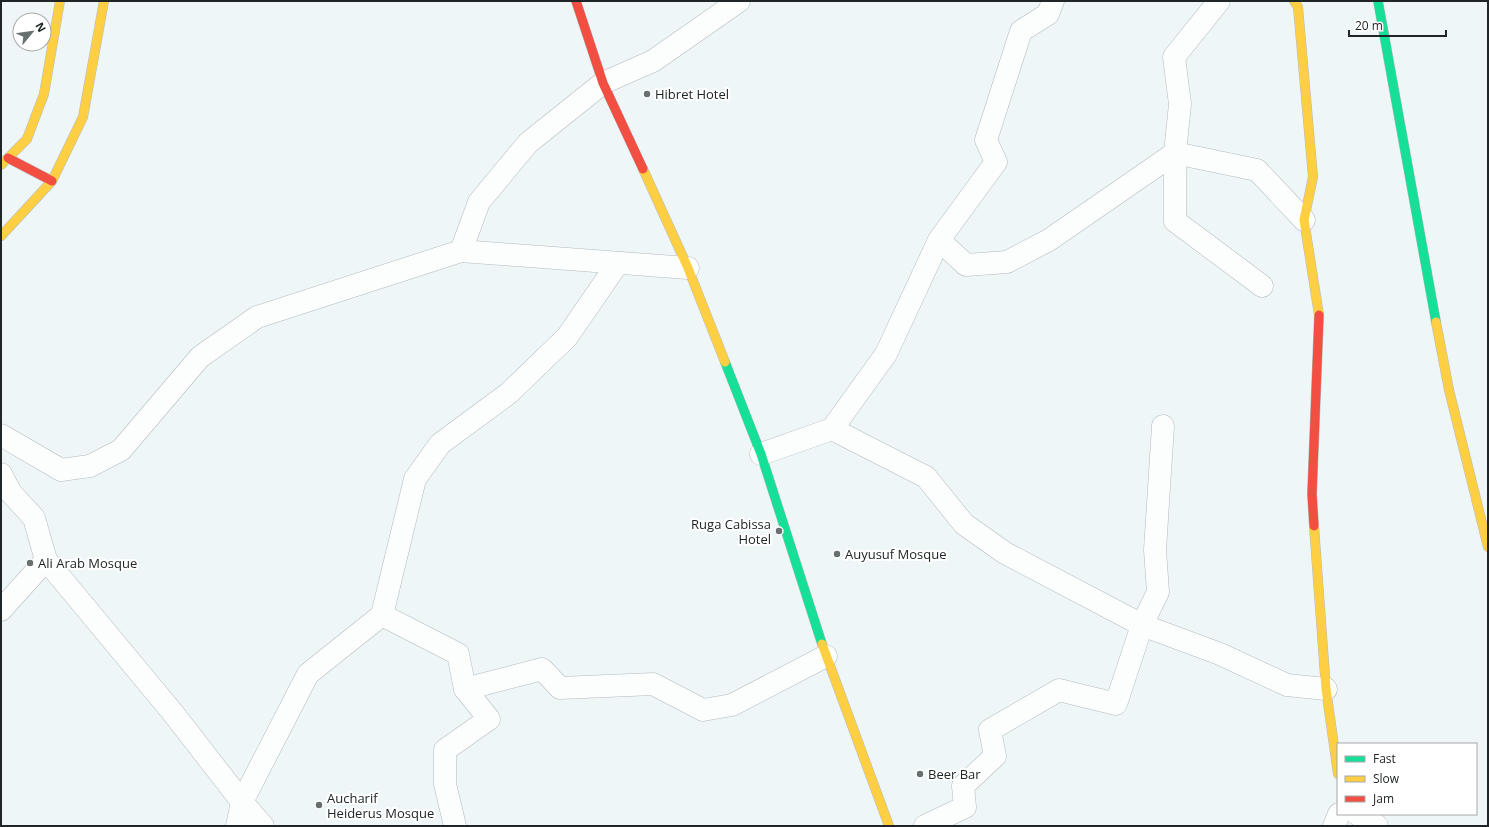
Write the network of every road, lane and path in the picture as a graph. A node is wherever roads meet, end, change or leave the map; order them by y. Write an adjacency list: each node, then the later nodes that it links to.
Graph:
1 (60, 1): 11 (street)
2 (104, 1): 13 (street)
3 (576, 1): 9 (street)
4 (739, 1): 9 (street)
5 (1053, 1): 16 (street)
6 (1219, 1): 10 (street)
7 (1294, 1): 14 (street)
8 (1378, 1): 26 (street)
9 (603, 83): 17 (street); 19 (street)
10 (1175, 153): 14 (street); 16 (street); 20 (street)
11 (8, 158): 12 (street); 13 (street)
12 (1, 165)
13 (52, 181): 15 (street)
14 (1304, 220): 33 (street)
15 (1, 236)
16 (939, 240): 22 (street)
17 (461, 251): 18 (street); 23 (street)
18 (618, 263): 19 (street); 29 (street)
19 (688, 268): 24 (street)
20 (1262, 286)
21 (1163, 426): 30 (street)
22 (832, 429): 24 (street); 30 (street)
23 (1, 435)
24 (761, 454): 31 (street)
25 (1, 474): 27 (street)
26 (1488, 547)
27 (46, 560): 28 (street); 35 (street)
28 (1, 610)
29 (382, 615): 32 (street); 35 (street)
30 (1142, 625): 33 (street); 42 (street)
31 (826, 656): 32 (street); 41 (street)
32 (465, 689): 40 (street)
33 (1326, 689): 34 (street)
34 (1337, 767)
35 (242, 802): 38 (street); 39 (street)
36 (1339, 815): 43 (street)
37 (1359, 815): 44 (street)
38 (237, 826)
39 (264, 826)
40 (455, 826)
41 (889, 826)
42 (925, 826)
43 (1334, 826)
44 (1377, 826)

